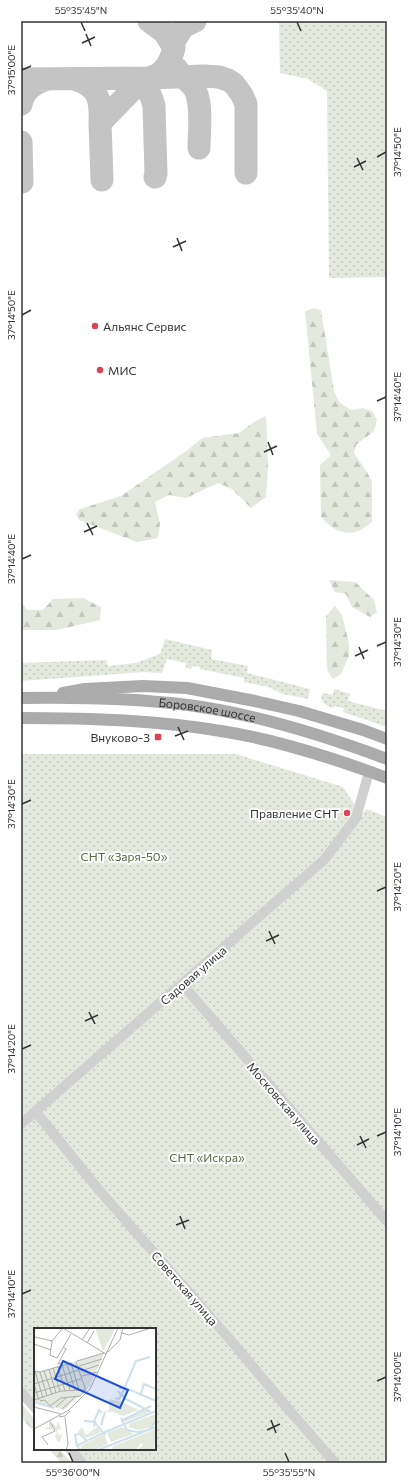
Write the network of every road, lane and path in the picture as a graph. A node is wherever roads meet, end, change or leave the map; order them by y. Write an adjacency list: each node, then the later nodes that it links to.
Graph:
1 (49, 697): 2 (main road, Боровское шоссе); 4 (main road); 5 (main road, Боровское шоссе)
2 (21, 698)
3 (21, 718): 6 (main road, Боровское шоссе)
4 (387, 739)
5 (387, 759)
6 (369, 772): 7 (main road, Боровское шоссе); 8 (street, Садовая улица)
7 (387, 778)
8 (182, 984): 9 (street, Садовая улица); 11 (street, Московская улица)
9 (36, 1112): 10 (street, Садовая улица); 16 (street, Советская улица)
10 (21, 1124)
11 (387, 1221)
12 (21, 1392): 13 (street)
13 (34, 1407)
14 (71, 1450): 15 (street)
15 (82, 1463)
16 (335, 1463)

